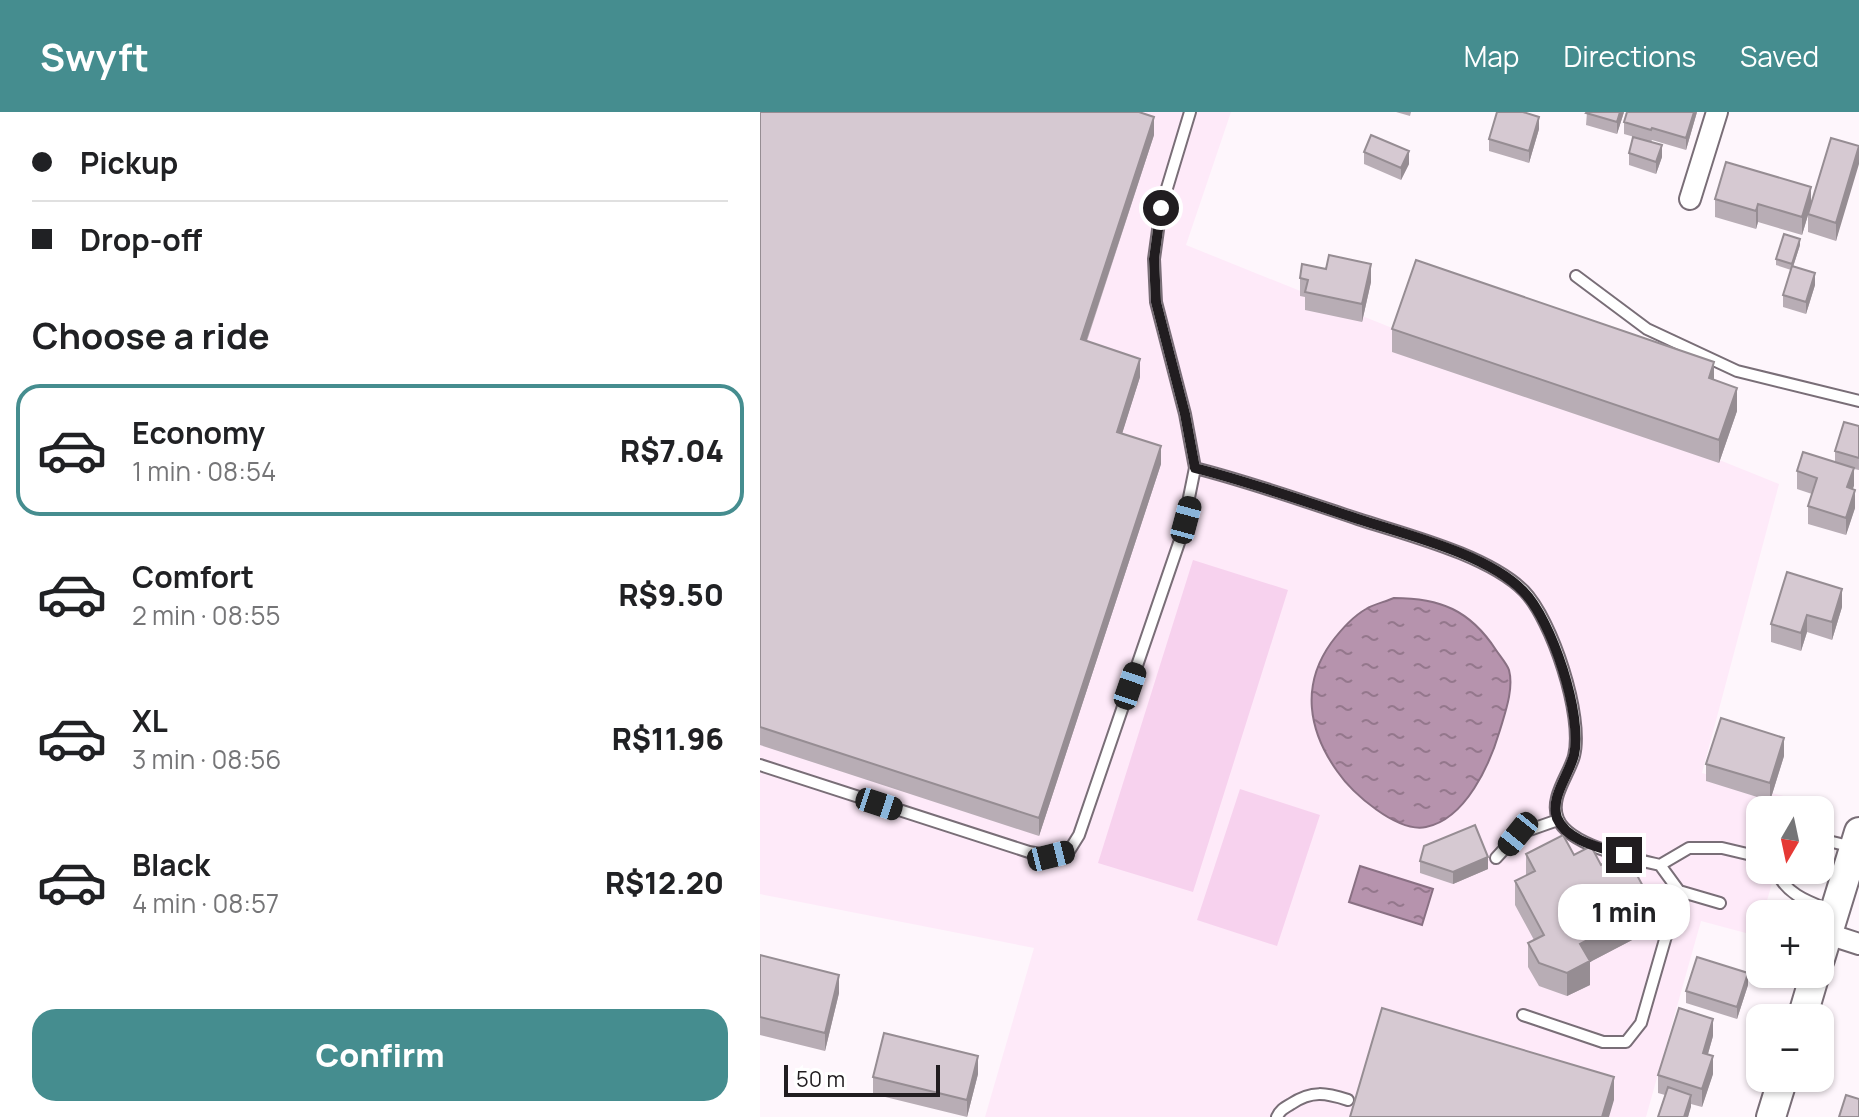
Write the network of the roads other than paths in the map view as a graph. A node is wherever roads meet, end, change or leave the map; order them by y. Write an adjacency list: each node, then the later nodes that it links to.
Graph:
1 (1190, 112): 6 (lane)
2 (1717, 112): 3 (street)
3 (1690, 199)
4 (1576, 276): 5 (lane)
5 (1859, 401)
6 (1195, 468): 7 (lane); 8 (lane)
7 (760, 765)
8 (1558, 820): 12 (lane); 13 (lane)
9 (1834, 839): 10 (lane)
10 (1857, 840): 18 (main road)
11 (1746, 854): 13 (lane)
12 (1496, 858)
13 (1660, 865): 15 (lane)
14 (1784, 884): 16 (lane)
15 (1679, 891): 17 (lane); 21 (lane)
16 (1799, 900)
17 (1720, 903)
18 (1834, 913)
19 (1834, 937): 20 (street)
20 (1859, 944)
21 (1523, 1015)
22 (1779, 1092): 25 (main road)
23 (1348, 1100): 24 (lane)
24 (1277, 1117)
25 (1771, 1117)

